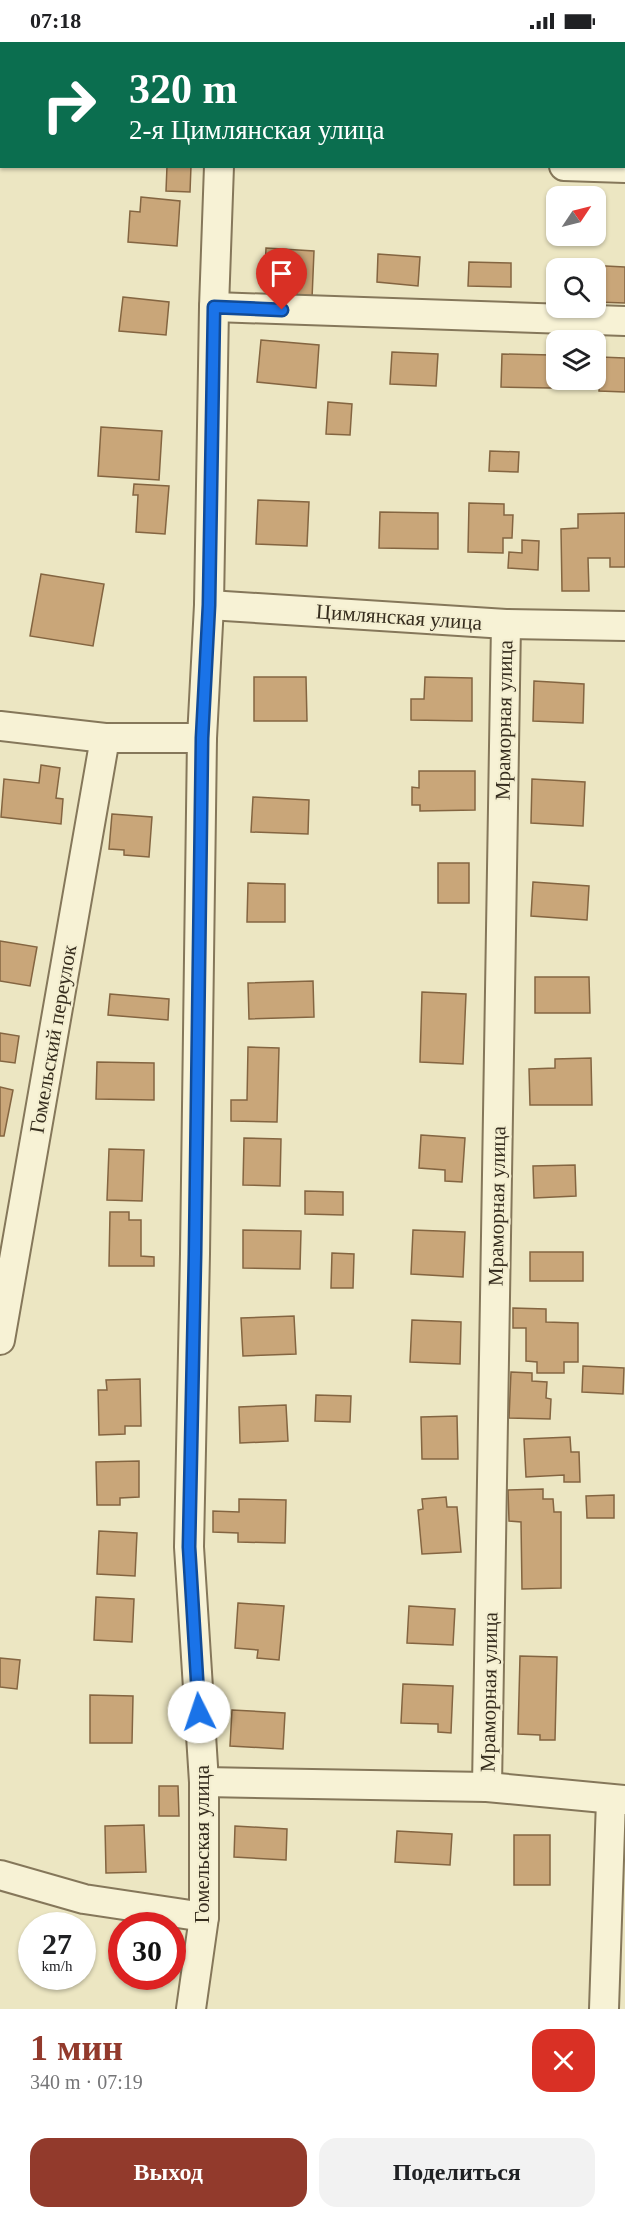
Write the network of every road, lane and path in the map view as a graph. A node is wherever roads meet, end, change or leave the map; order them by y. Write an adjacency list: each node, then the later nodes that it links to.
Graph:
1 (219, 168): 2 (street, Гомельская улица)
2 (214, 307): 3 (street); 4 (street, Гомельская улица)
3 (625, 321)
4 (209, 605): 5 (street, Цимлянская улица); 9 (street, Гомельская улица)
5 (506, 624): 6 (street, Цимлянская улица); 12 (street, Мраморная улица)
6 (625, 626)
7 (0, 726): 8 (street)
8 (105, 738): 9 (street); 10 (street, Гомельский переулок)
9 (202, 738): 11 (street, Гомельская улица)
10 (0, 1340)
11 (204, 1782): 12 (street); 15 (street, Гомельская улица)
12 (487, 1787): 13 (street)
13 (618, 1800): 17 (street)
14 (0, 1875): 15 (street)
15 (204, 1917): 16 (street, Гомельская улица)
16 (191, 2009)
17 (604, 2009)

